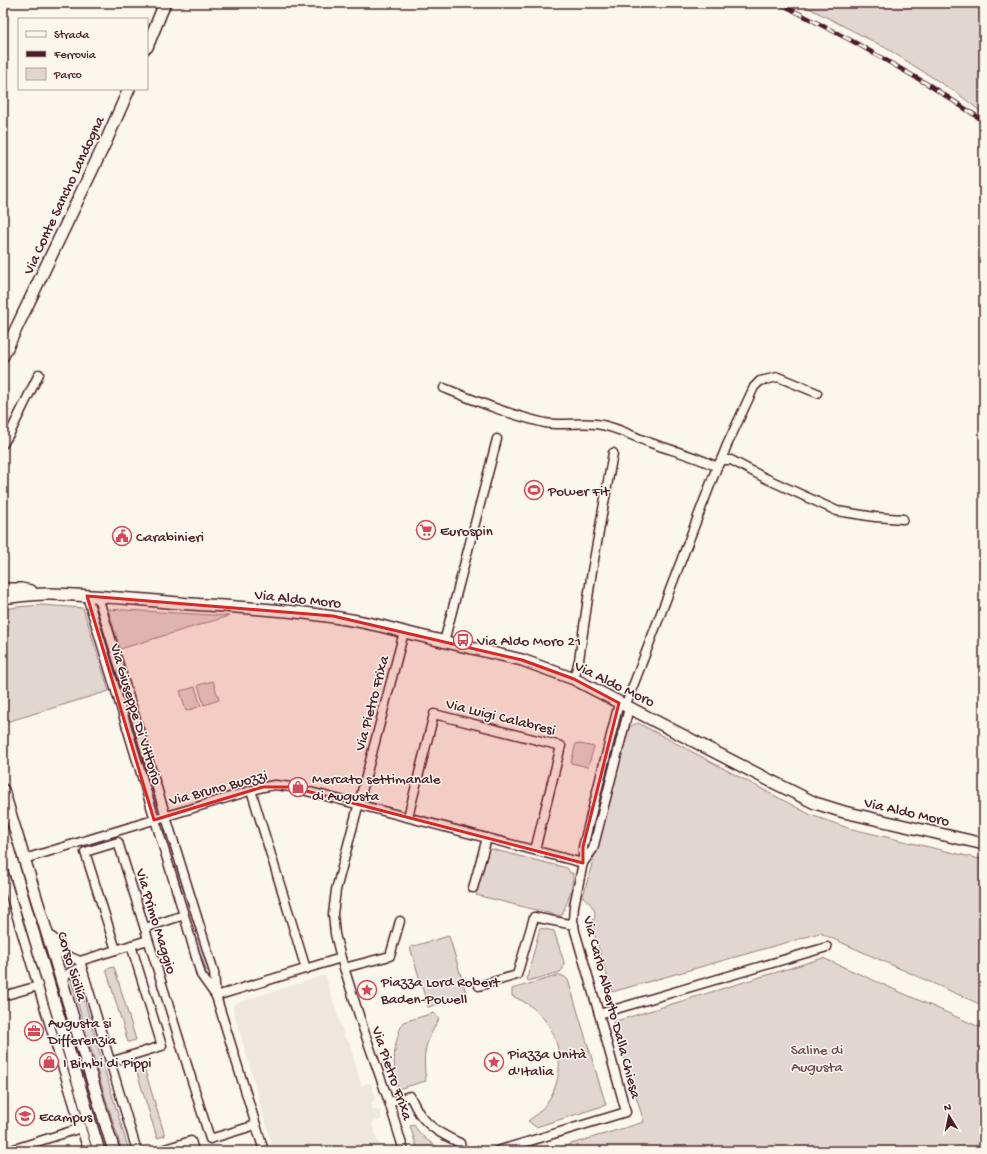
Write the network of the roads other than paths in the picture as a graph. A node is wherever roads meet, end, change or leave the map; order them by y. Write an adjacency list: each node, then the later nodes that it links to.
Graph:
1 (165, 3): 2 (main road)
2 (148, 45)
3 (129, 90): 4 (main road, Via Conte Sancho Landogna)
4 (3, 356)
5 (39, 374): 9 (street)
6 (444, 388): 11 (street)
7 (817, 393): 11 (street, Via Carlo Alberto Dalla Chiesa)
8 (497, 439): 18 (street)
9 (3, 444)
10 (613, 453): 19 (street)
11 (719, 464): 12 (street); 20 (street, Via Carlo Alberto Dalla Chiesa)
12 (904, 519)
13 (3, 590): 14 (main road)
14 (47, 594): 15 (main road, Via Aldo Moro); 16 (main road)
15 (92, 596): 17 (main road, Via Aldo Moro); 24 (street, Via Giuseppe Di Vittorio); 26 (street, Via Giuseppe Di Vittorio)
16 (3, 598)
17 (404, 632): 18 (main road, Via Aldo Moro); 23 (street, Via Pietro Frixa)
18 (444, 642): 19 (main road, Via Aldo Moro)
19 (574, 678): 20 (main road, Via Aldo Moro)
20 (624, 706): 29 (main road, Via Aldo Moro); 32 (street, Via Carlo Alberto Dalla Chiesa)
21 (3, 790): 31 (main road, Corso Sicilia)
22 (251, 790): 23 (street, Via Bruno Buozzi); 24 (street, Via Bruno Buozzi); 51 (street)
23 (358, 805): 25 (street, Via Bruno Buozzi); 48 (street, Via Pietro Frixa)
24 (166, 816): 26 (street, Via Bruno Buozzi); 56 (street, Via Giuseppe Di Vittorio)
25 (408, 817): 28 (street, Via Bruno Buozzi); 30 (street, Via Luigi Calabresi)
26 (154, 820): 31 (street, Via Bruno Buozzi); 37 (street, Via Giuseppe Di Vittorio)
27 (3, 832): 36 (main road, Corso Sicilia)
28 (487, 838): 30 (street, Via Bruno Buozzi); 35 (street)
29 (984, 844)
30 (535, 850): 32 (street, Via Bruno Buozzi)
31 (24, 859): 41 (main road, Corso Sicilia)
32 (583, 863): 39 (street, Via Carlo Alberto Dalla Chiesa)
33 (3, 871): 34 (street)
34 (8, 888): 36 (street); 47 (street)
35 (473, 888)
36 (24, 901): 43 (main road, Corso Sicilia)
37 (184, 915): 40 (street); 56 (street, Via Giuseppe Di Vittorio)
38 (400, 921): 50 (street)
39 (574, 925): 54 (street); 59 (street, Via Carlo Alberto Dalla Chiesa)
40 (145, 928): 42 (street, Via Primo Maggio); 46 (street, Via Primo Maggio)
41 (47, 933): 49 (street); 52 (main road, Corso Sicilia)
42 (148, 940): 44 (street); 62 (street, Via Primo Maggio)
43 (36, 942): 47 (street); 58 (main road, Corso Sicilia)
44 (131, 945): 46 (street); 60 (street)
45 (828, 948): 59 (street)
46 (116, 950): 49 (street)
47 (29, 958): 53 (street)
48 (341, 958): 50 (street, Via Pietro Frixa); 51 (street)
49 (80, 964): 52 (street); 60 (street)
50 (344, 968): 61 (street, Via Pietro Frixa)
51 (306, 969): 56 (street)
52 (62, 980): 68 (main road, Corso Sicilia)
53 (38, 986): 55 (street); 57 (street)
54 (479, 986)
55 (3, 996)
56 (216, 996): 62 (street, Via Giuseppe Di Vittorio)
57 (43, 1003): 58 (street); 63 (street)
58 (58, 1014): 67 (main road, Corso Sicilia)
59 (600, 1014): 75 (street, Via Carlo Alberto Dalla Chiesa)
60 (110, 1062): 69 (street)
61 (389, 1102): 73 (street, Via Pietro Frixa); 74 (street)
62 (256, 1125): 72 (street, Via Giuseppe Di Vittorio)
63 (81, 1128): 65 (street); 66 (street)
64 (3, 1146): 65 (street)
65 (6, 1151)
66 (88, 1151)
67 (99, 1151)
68 (114, 1151)
69 (137, 1151)
70 (158, 1151): 71 (street)
71 (194, 1151)
72 (264, 1151)
73 (404, 1151)
74 (462, 1151)
75 (497, 1151)

